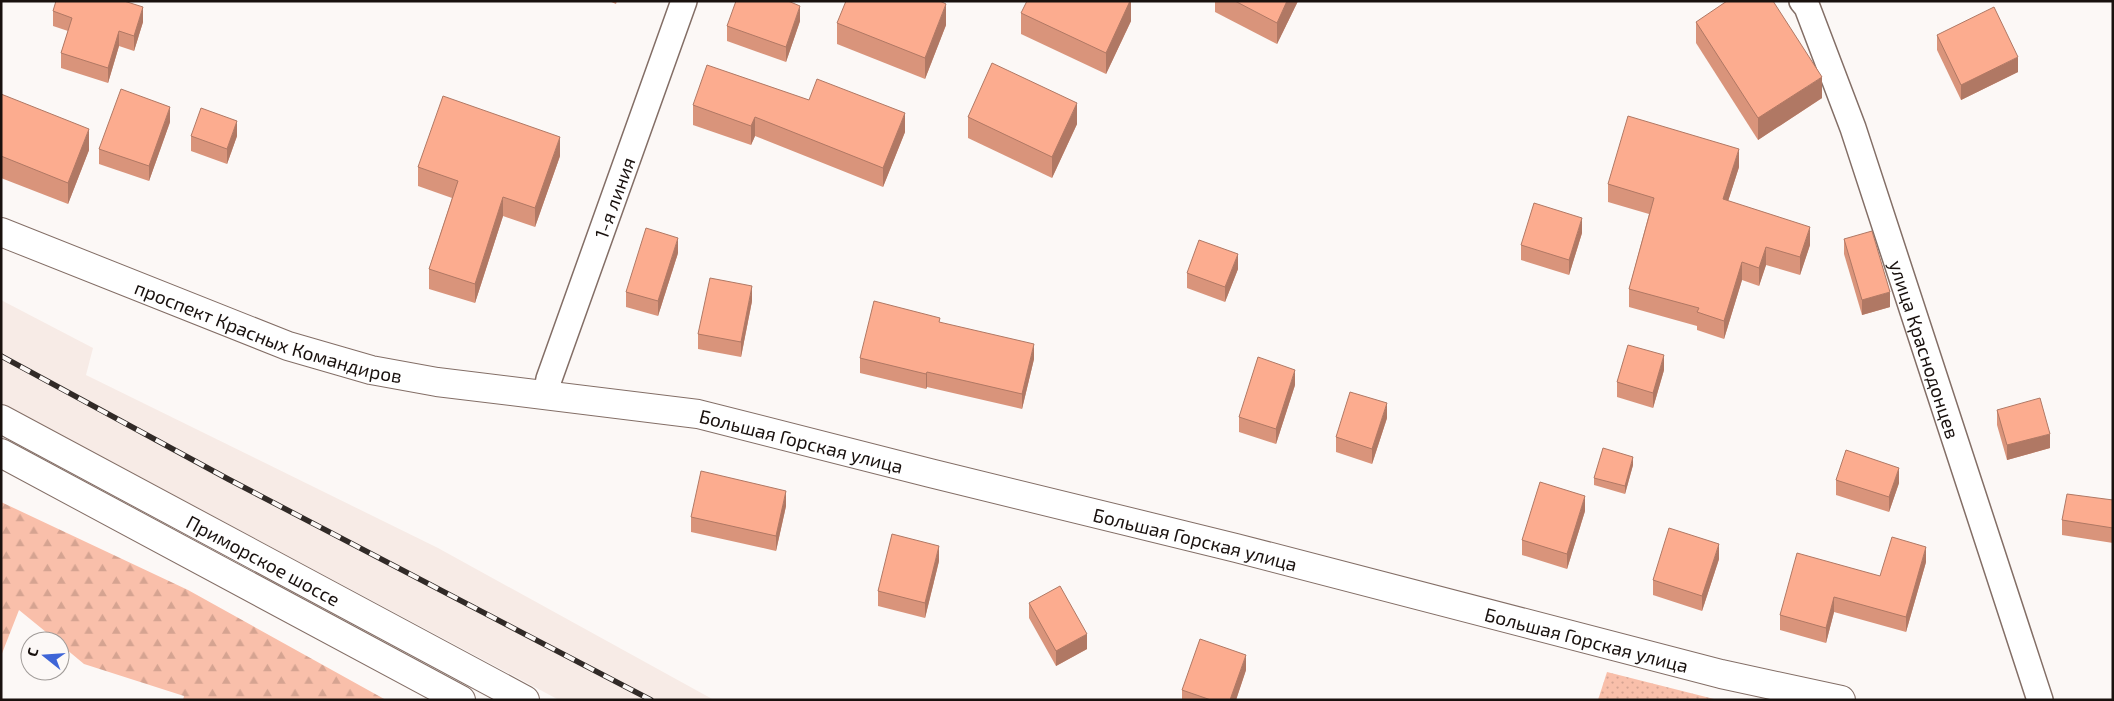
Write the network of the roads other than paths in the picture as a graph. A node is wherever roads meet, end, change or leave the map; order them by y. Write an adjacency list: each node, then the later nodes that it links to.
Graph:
1 (684, 1): 4 (street, 1-я линия)
2 (1802, 1): 10 (street, улица Краснодонцев)
3 (1, 232): 4 (main road, проспект Красных Командиров)
4 (546, 394): 9 (main road, Большая Горская улица)
5 (1, 419): 8 (main road, Приморское шоссе)
6 (1, 453): 7 (main road, Приморское шоссе)
7 (461, 700)
8 (526, 700)
9 (1841, 700)
10 (2040, 700)

